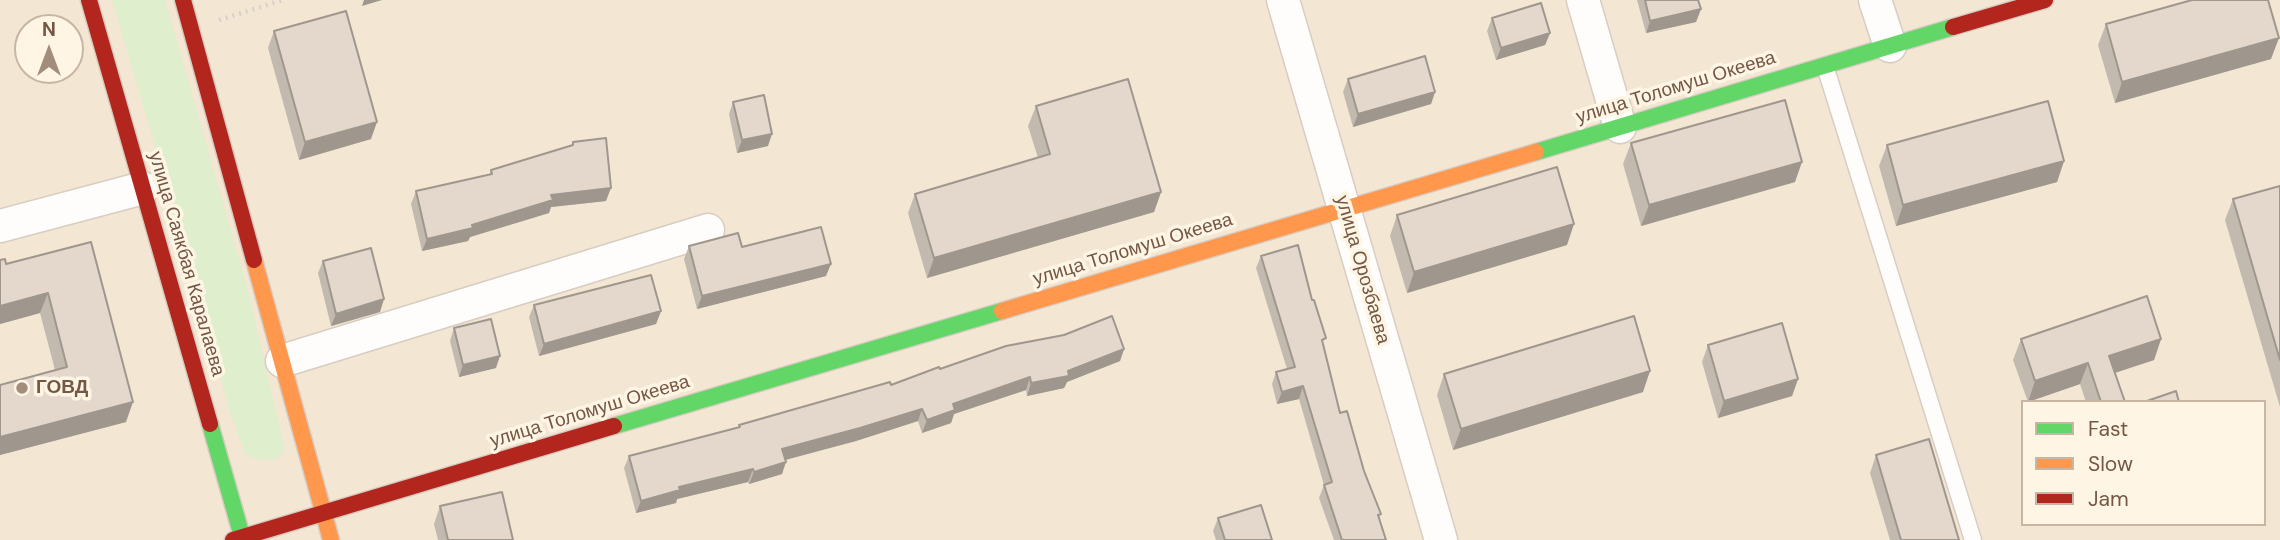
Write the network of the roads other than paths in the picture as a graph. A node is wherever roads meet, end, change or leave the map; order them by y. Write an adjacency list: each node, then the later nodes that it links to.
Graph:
1 (89, 0): 10 (street, улица Саякбая Каралаева)
2 (184, 0): 14 (street)
3 (1283, 0): 11 (street, улица Орозбаева)
4 (1583, 0): 9 (street)
5 (1875, 0): 7 (street)
6 (2045, 0): 7 (street, улица Толомуш Океева)
7 (1890, 46): 8 (street, улица Толомуш Океева)
8 (1825, 66): 9 (street, улица Толомуш Океева); 19 (lane)
9 (1620, 127): 11 (street, улица Толомуш Океева)
10 (143, 188): 12 (street); 16 (street, улица Саякбая Каралаева)
11 (1344, 209): 15 (street, улица Толомуш Океева); 18 (street, улица Орозбаева)
12 (0, 226)
13 (708, 230): 14 (street)
14 (282, 361): 15 (street)
15 (324, 513): 16 (street, улица Толомуш Океева); 17 (street)
16 (239, 539)
17 (331, 540)
18 (1441, 540)
19 (1973, 540)

